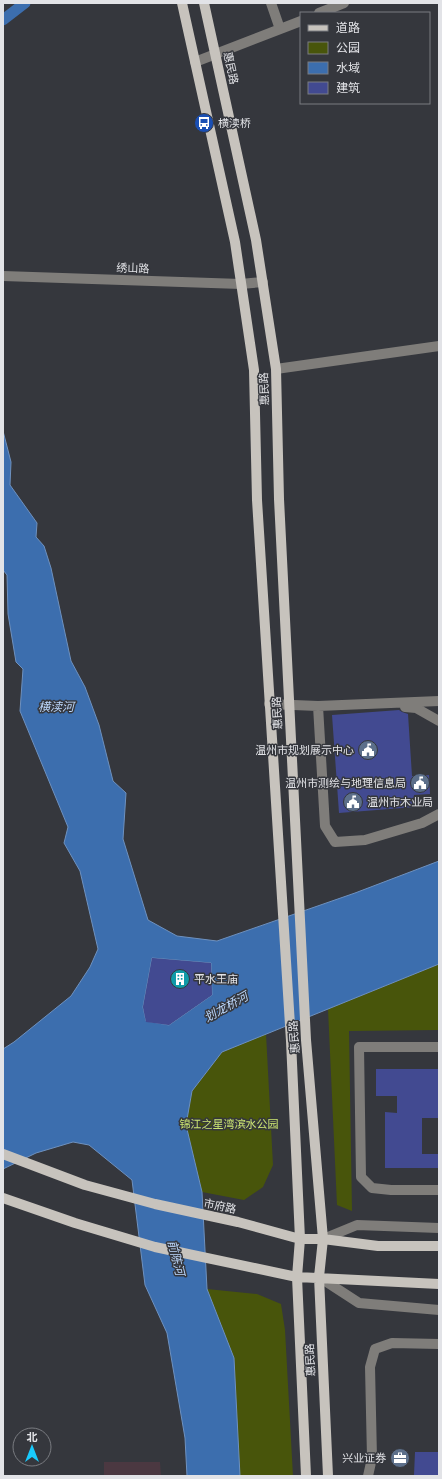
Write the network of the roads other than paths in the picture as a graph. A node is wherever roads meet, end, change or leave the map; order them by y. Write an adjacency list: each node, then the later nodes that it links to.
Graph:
1 (182, 3): 9 (main road, 惠民路)
2 (204, 3): 8 (main road, 惠民路)
3 (271, 3): 7 (street)
4 (344, 3): 5 (street)
5 (322, 12)
6 (300, 21): 7 (street)
7 (280, 29): 8 (street)
8 (215, 54): 9 (street); 11 (main road, 惠民路)
9 (195, 62): 12 (main road, 惠民路)
10 (3, 276): 12 (street, 绣山路)
11 (263, 282): 12 (street, 绣山路); 14 (main road, 惠民路)
12 (241, 284): 16 (main road, 惠民路)
13 (439, 346): 14 (street)
14 (276, 369): 17 (main road, 惠民路)
15 (439, 701): 18 (street)
16 (269, 704): 17 (street); 27 (main road, 惠民路)
17 (289, 704): 19 (street); 28 (main road, 惠民路)
18 (369, 704): 19 (street); 20 (street)
19 (318, 706): 21 (street)
20 (439, 721)
21 (439, 814)
22 (439, 1047): 24 (street)
23 (3, 1154): 27 (main road, 市府路)
24 (439, 1190)
25 (3, 1198): 30 (main road)
26 (439, 1228): 28 (street)
27 (300, 1239): 28 (main road, 市府路); 30 (main road, 惠民路)
28 (323, 1239): 29 (main road, 市府路); 31 (main road, 惠民路)
29 (439, 1246)
30 (297, 1277): 31 (main road); 35 (main road, 惠民路)
31 (319, 1277): 32 (main road); 33 (street); 36 (main road, 惠民路)
32 (439, 1284)
33 (439, 1310)
34 (439, 1344): 37 (street)
35 (306, 1476)
36 (328, 1476)
37 (368, 1476)

